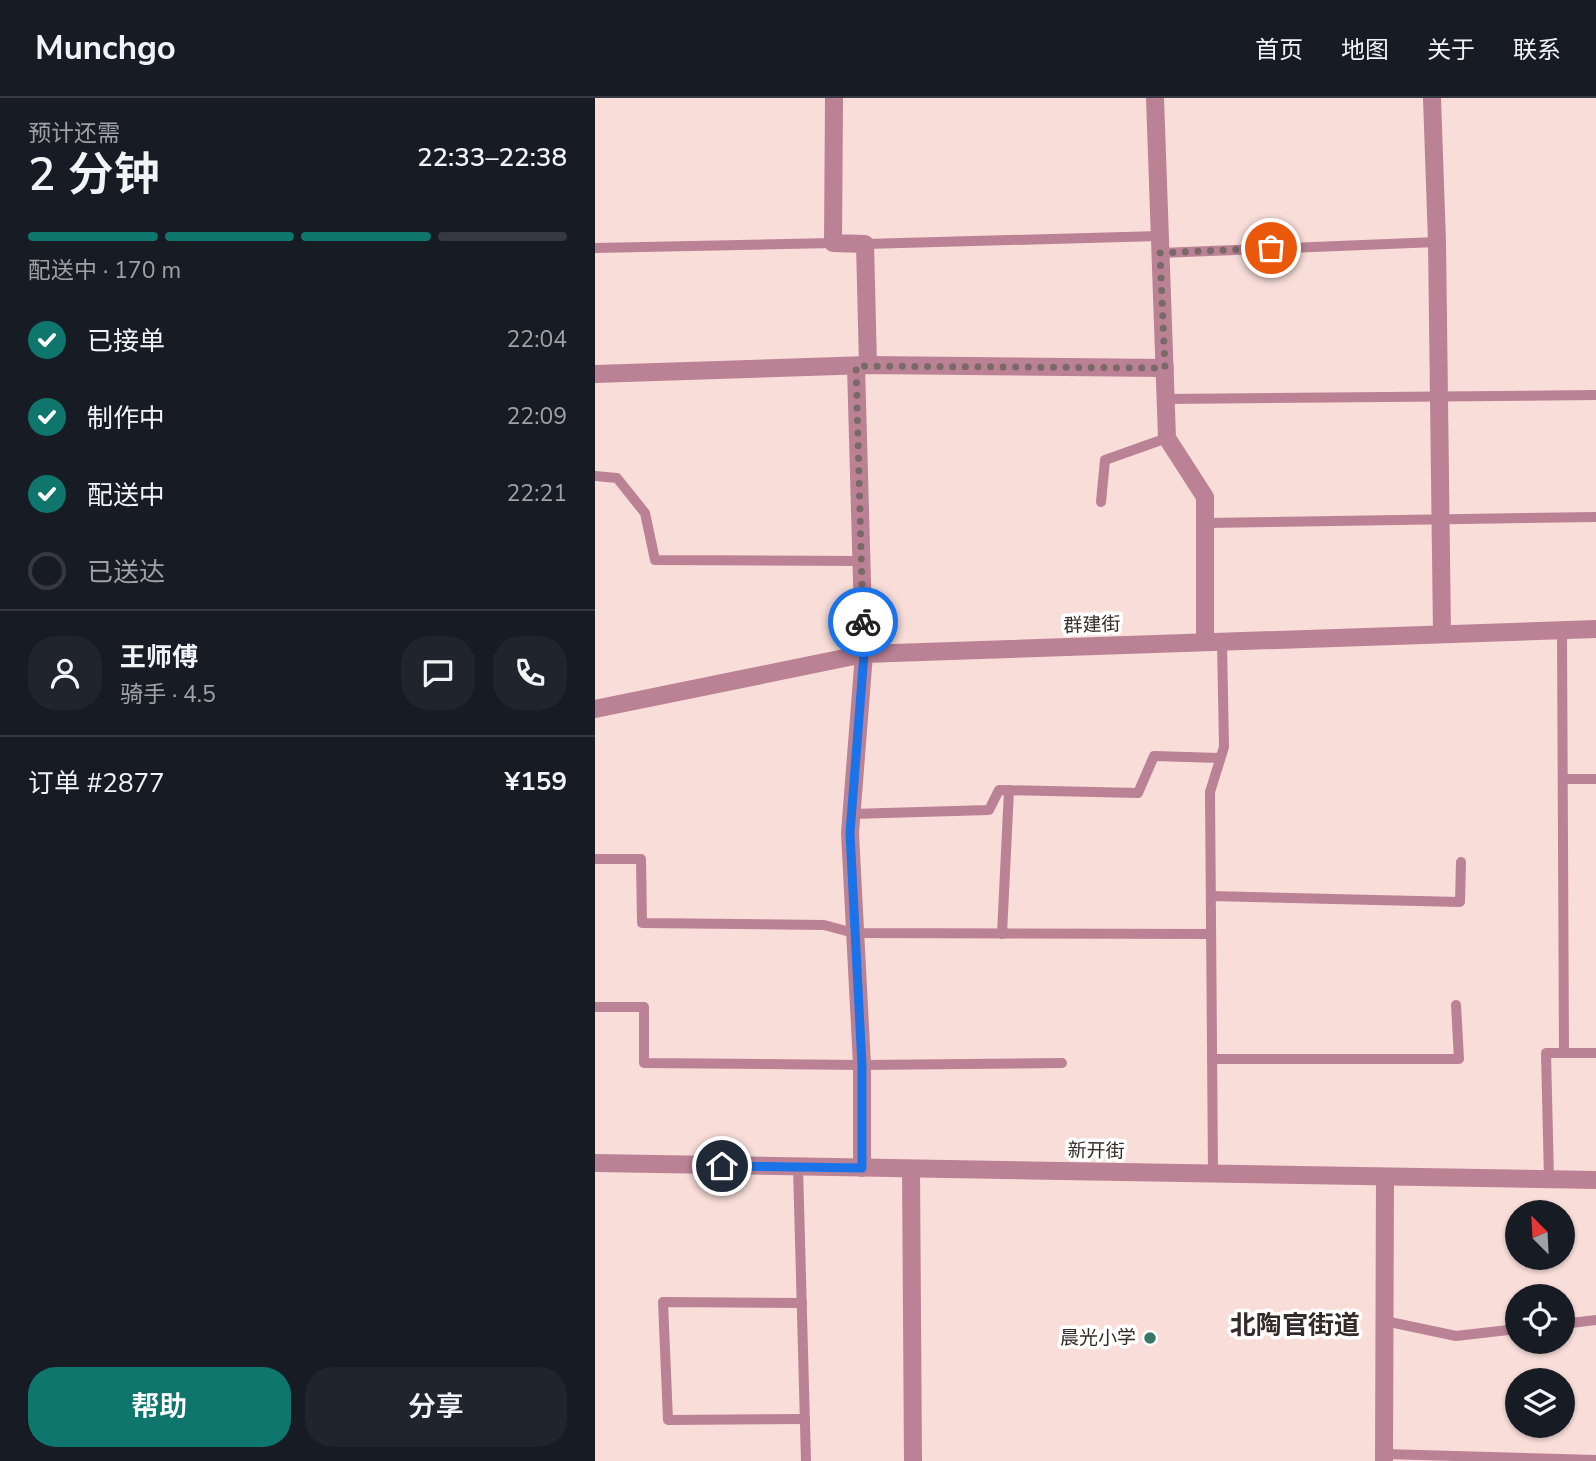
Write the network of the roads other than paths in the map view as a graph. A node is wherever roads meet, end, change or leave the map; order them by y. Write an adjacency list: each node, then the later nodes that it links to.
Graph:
1 (834, 98): 4 (street)
2 (1155, 98): 7 (street)
3 (1432, 98): 5 (street)
4 (833, 243): 6 (street); 8 (lane)
5 (1437, 243): 7 (lane); 13 (street)
6 (865, 244): 7 (lane); 9 (street)
7 (1160, 244): 10 (street)
8 (595, 248)
9 (862, 366): 10 (street); 11 (street); 21 (street)
10 (1165, 368): 14 (street)
11 (595, 374)
12 (1596, 395): 13 (lane)
13 (1439, 396): 14 (lane); 19 (street)
14 (1166, 399): 15 (street)
15 (1167, 438): 17 (lane); 20 (street)
16 (595, 476): 21 (lane)
17 (1101, 502)
18 (1596, 517): 19 (lane)
19 (1440, 520): 20 (lane); 24 (street)
20 (1205, 523): 25 (street)
21 (860, 561): 26 (street)
22 (1596, 629): 23 (street, 群建街)
23 (1562, 630): 24 (street, 群建街); 29 (lane)
24 (1442, 634): 25 (street, 群建街)
25 (1213, 642): 26 (street, 群建街); 28 (lane)
26 (864, 654): 27 (street, 群建街); 32 (street)
27 (595, 709)
28 (1220, 758): 31 (lane); 35 (lane)
29 (1563, 779): 30 (lane); 41 (lane)
30 (1596, 779)
31 (1009, 790): 32 (lane); 37 (lane)
32 (851, 814): 36 (street)
33 (595, 859): 36 (lane)
34 (1461, 862): 35 (lane)
35 (1210, 896): 38 (lane)
36 (854, 933): 37 (lane); 45 (street)
37 (1002, 934): 38 (lane)
38 (1211, 934): 43 (lane)
39 (1457, 1005): 43 (lane)
40 (595, 1007): 45 (lane)
41 (1564, 1053): 42 (lane); 52 (lane)
42 (1596, 1053)
43 (1212, 1059): 50 (lane)
44 (1062, 1063): 45 (lane)
45 (862, 1065): 48 (street)
46 (595, 1163): 47 (street, 新开街)
47 (798, 1167): 48 (street, 新开街); 54 (lane)
48 (862, 1168): 49 (street, 新开街)
49 (911, 1169): 50 (street, 新开街); 63 (street)
50 (1213, 1174): 51 (street, 新开街)
51 (1385, 1177): 52 (street, 新开街); 56 (street)
52 (1549, 1179): 53 (street, 新开街)
53 (1596, 1180)
54 (802, 1303): 59 (lane); 59 (lane)
55 (1596, 1320): 57 (lane)
56 (1385, 1321): 58 (lane); 60 (street)
57 (1575, 1323)
58 (1505, 1330)
59 (805, 1419): 62 (lane)
60 (1384, 1457): 61 (lane)
61 (1596, 1460)
62 (806, 1461)
63 (913, 1461)

